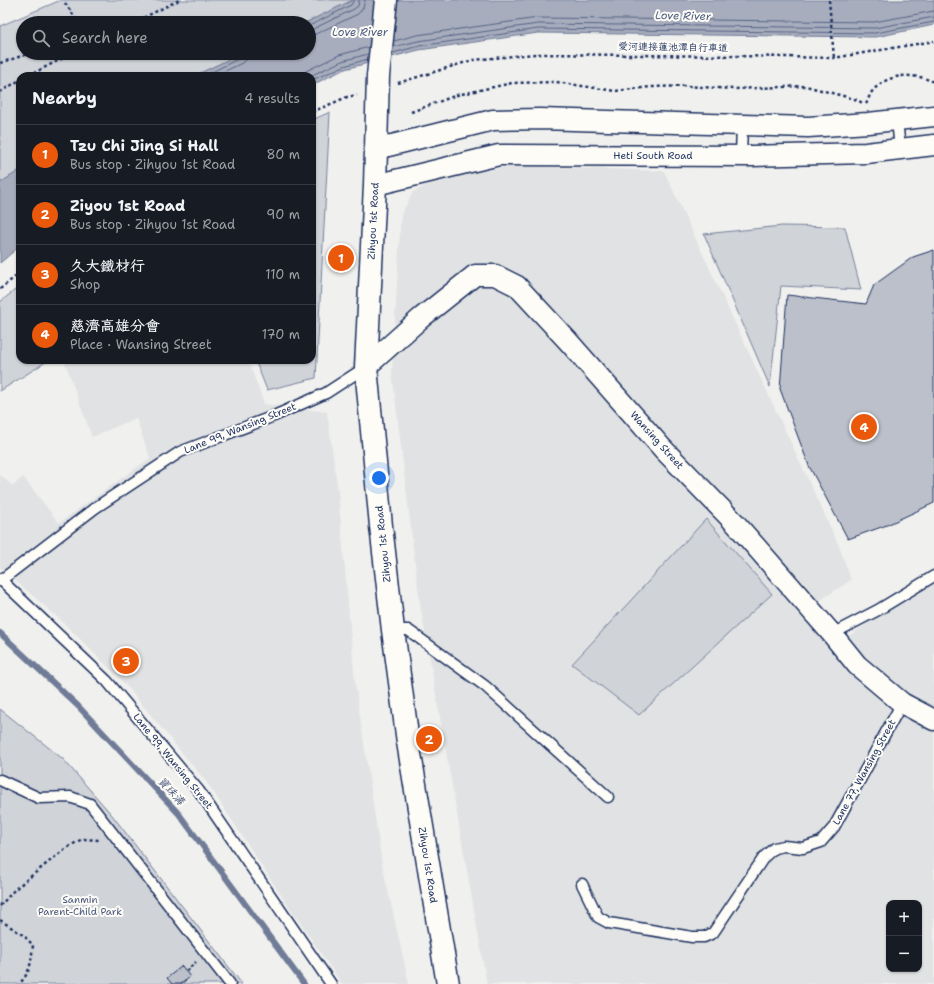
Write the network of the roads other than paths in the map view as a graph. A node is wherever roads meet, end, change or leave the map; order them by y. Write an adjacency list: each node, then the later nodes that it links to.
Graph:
1 (386, 0): 6 (street, Zihyou 1st Road)
2 (934, 116): 3 (street)
3 (897, 120): 4 (street); 7 (lane)
4 (742, 125): 6 (street); 8 (lane)
5 (934, 145): 7 (street, Heti South Road)
6 (376, 149): 9 (street, Zihyou 1st Road)
7 (900, 149): 8 (street, Heti South Road)
8 (741, 156): 9 (street, Heti South Road)
9 (375, 185): 10 (street, Zihyou 1st Road)
10 (366, 367): 12 (lane, Lane 99, Wansing Street); 13 (street, Zihyou 1st Road); 14 (street, Wansing Street)
11 (934, 576): 14 (lane)
12 (0, 580): 21 (lane, Lane 99, Wansing Street)
13 (393, 630): 18 (lane); 22 (street, Zihyou 1st Road)
14 (832, 634): 15 (street, Wansing Street)
15 (902, 703): 16 (street, Wansing Street); 19 (lane, Lane 77, Wansing Street)
16 (934, 720)
17 (0, 780): 20 (lane)
18 (608, 797)
19 (582, 884)
20 (230, 984)
21 (331, 984)
22 (448, 984)

